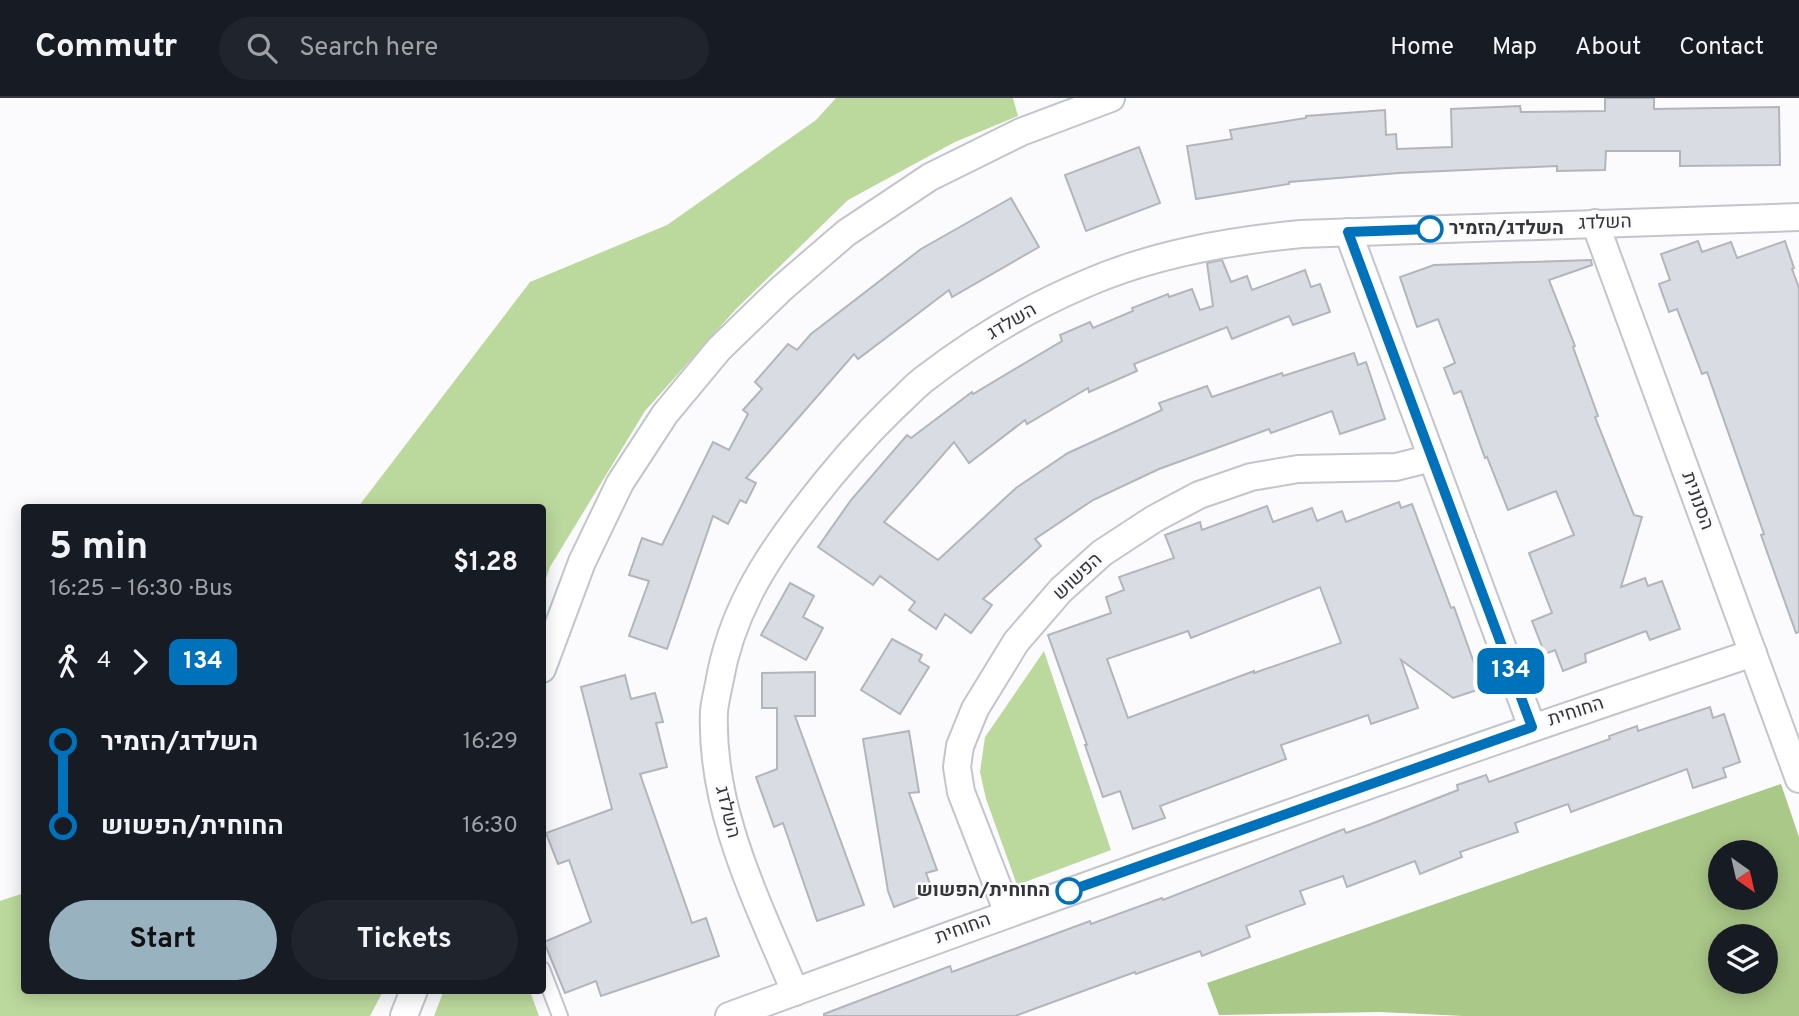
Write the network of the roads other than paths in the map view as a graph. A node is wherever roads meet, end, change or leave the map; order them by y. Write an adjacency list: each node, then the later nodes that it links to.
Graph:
1 (1111, 98): 7 (street)
2 (1798, 217): 3 (street, השלדג)
3 (1595, 223): 4 (street, השלדג); 6 (street, הסנונית)
4 (1348, 232): 5 (street); 12 (street, השלדג)
5 (1432, 458): 8 (street); 10 (street, הפשוש)
6 (1753, 653): 8 (street, החוחית); 9 (street, הסנונית)
7 (546, 658)
8 (1532, 727): 10 (street, החוחית)
9 (1799, 779)
10 (1008, 913): 12 (street, החוחית)
11 (546, 979): 15 (lane)
12 (795, 992): 16 (street, החוחית)
13 (412, 994): 14 (street)
14 (404, 1016)
15 (560, 1016)
16 (729, 1016)

